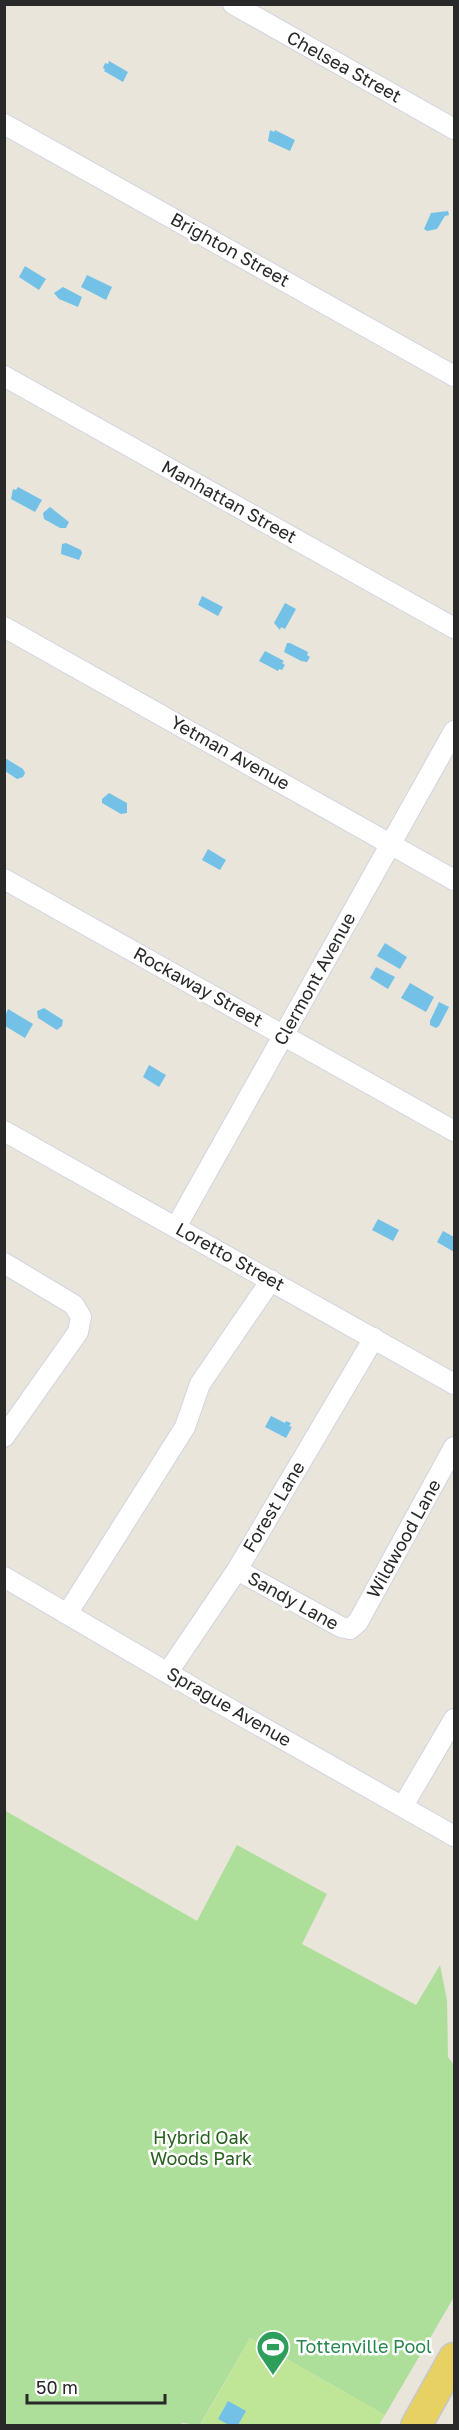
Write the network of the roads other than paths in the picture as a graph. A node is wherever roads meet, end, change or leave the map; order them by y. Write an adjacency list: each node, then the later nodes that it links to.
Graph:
1 (233, 4): 3 (street, Chelsea Street)
2 (4, 124): 5 (street, Brighton Street)
3 (454, 129)
4 (4, 376): 7 (street, Manhattan Street)
5 (454, 376)
6 (4, 627): 9 (street, Yetman Avenue)
7 (454, 628)
8 (454, 731): 9 (street, Clermont Avenue)
9 (391, 844): 11 (street, Yetman Avenue); 12 (street, Clermont Avenue)
10 (4, 879): 12 (street, Rockaway Street)
11 (454, 880)
12 (284, 1035): 14 (street, Rockaway Street); 15 (street, Clermont Avenue)
13 (4, 1131): 15 (street, Loretto Street)
14 (454, 1131)
15 (176, 1227): 17 (street, Loretto Street)
16 (4, 1263): 20 (street)
17 (271, 1280): 18 (street, Loretto Street); 24 (street)
18 (374, 1338): 19 (street, Loretto Street); 22 (street, Forest Lane)
19 (454, 1384)
20 (4, 1437)
21 (454, 1447): 25 (street, Wildwood Lane)
22 (237, 1570): 25 (street, Sandy Lane); 26 (street, Forest Lane)
23 (4, 1577): 24 (street, Sprague Avenue)
24 (67, 1614): 26 (street, Sprague Avenue)
25 (350, 1629)
26 (168, 1672): 28 (street, Sprague Avenue)
27 (454, 1719): 28 (street)
28 (403, 1806): 29 (street, Sprague Avenue)
29 (454, 1836)
30 (454, 2358): 31 (main road)
31 (416, 2426)

